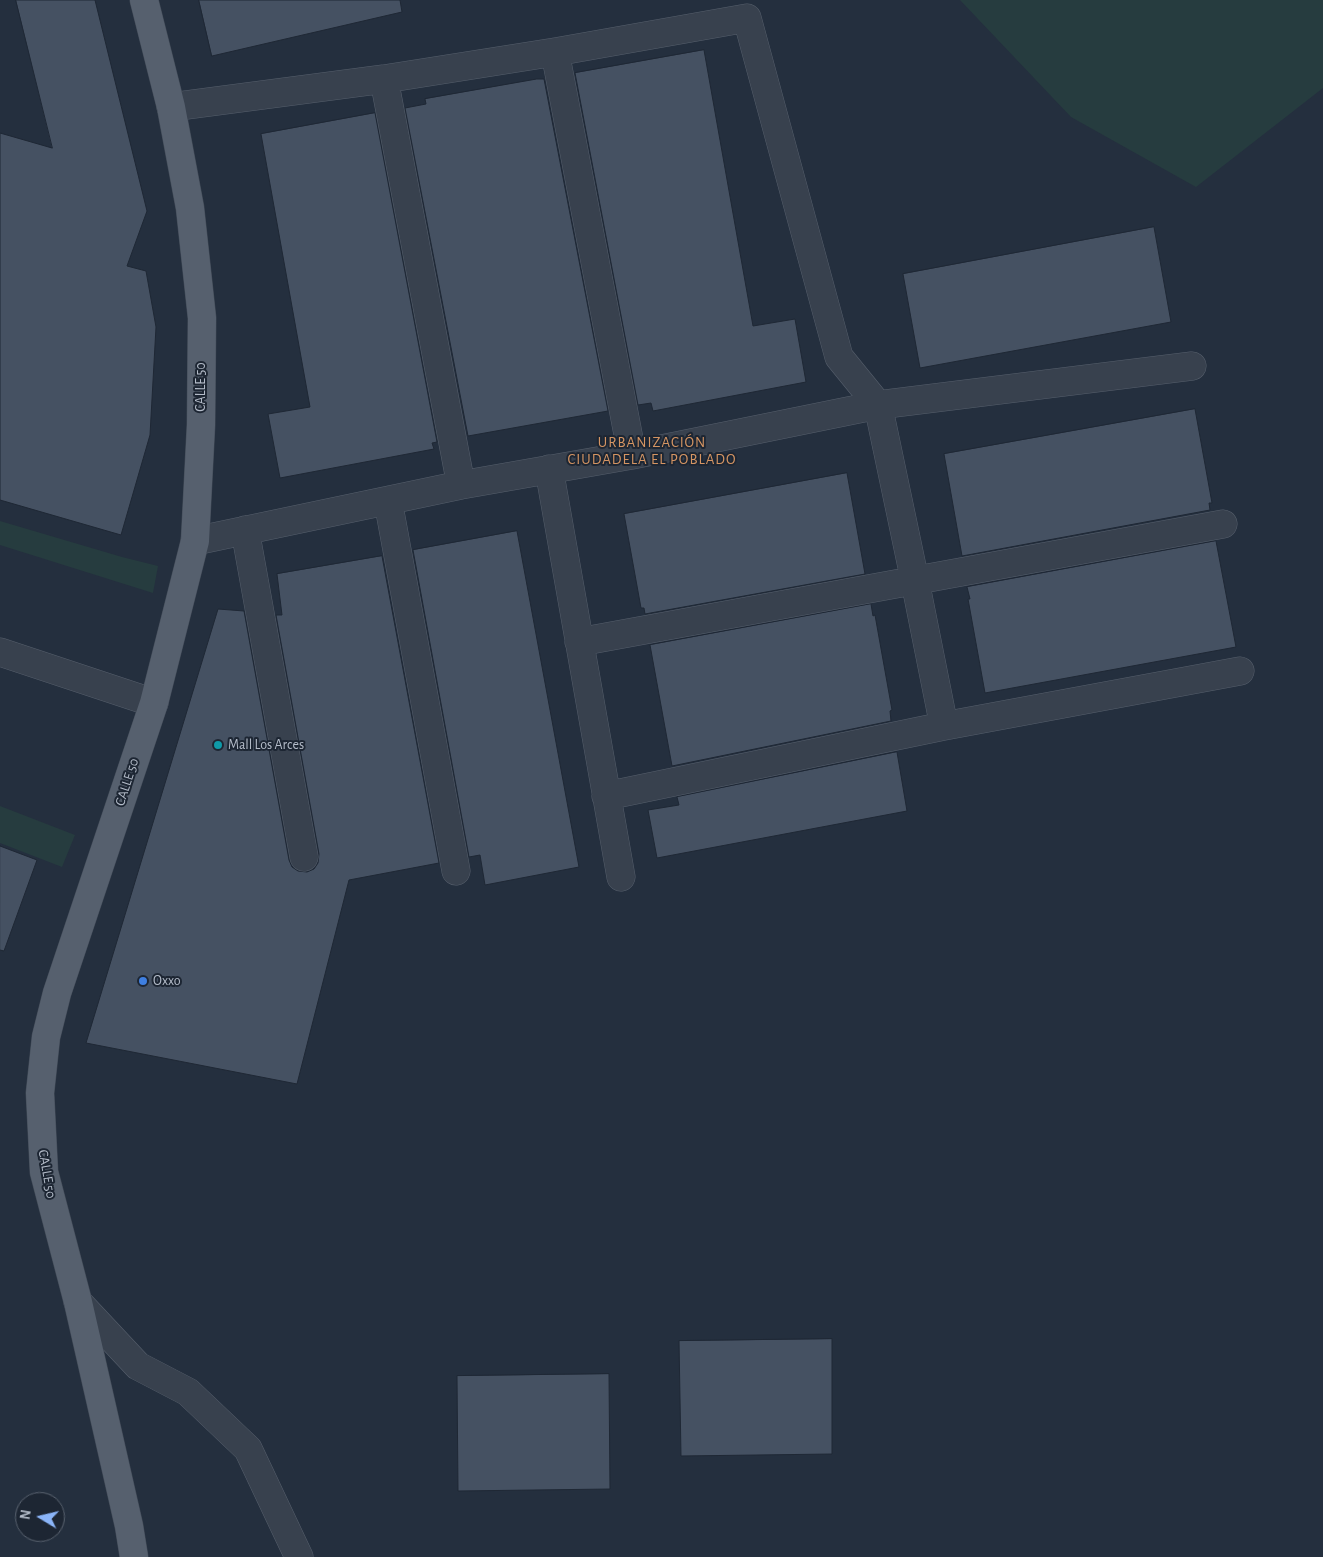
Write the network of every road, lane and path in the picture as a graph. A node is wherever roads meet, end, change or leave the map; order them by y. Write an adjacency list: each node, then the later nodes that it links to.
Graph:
1 (144, 0): 4 (main road, CALLE 50)
2 (555, 52): 3 (street); 6 (street); 7 (street)
3 (384, 79): 4 (street); 9 (street)
4 (171, 107): 13 (main road, CALLE 50)
5 (1192, 366): 6 (street)
6 (878, 405): 7 (street); 14 (street)
7 (632, 455): 8 (street)
8 (549, 469): 9 (street); 15 (street)
9 (461, 485): 10 (street)
10 (388, 501): 12 (street); 22 (street)
11 (1223, 524): 14 (street)
12 (245, 530): 13 (street); 21 (street)
13 (195, 541): 18 (main road, CALLE 50)
14 (915, 581): 15 (street); 19 (street)
15 (579, 642): 20 (street)
16 (0, 652): 18 (street)
17 (1240, 671): 19 (street)
18 (154, 703): 24 (main road, CALLE 50)
19 (944, 726): 20 (street)
20 (606, 796): 23 (street)
21 (304, 856)
22 (456, 871)
23 (621, 877)
24 (78, 1302): 25 (main road, CALLE 50); 26 (street)
25 (134, 1557)
26 (299, 1557)

